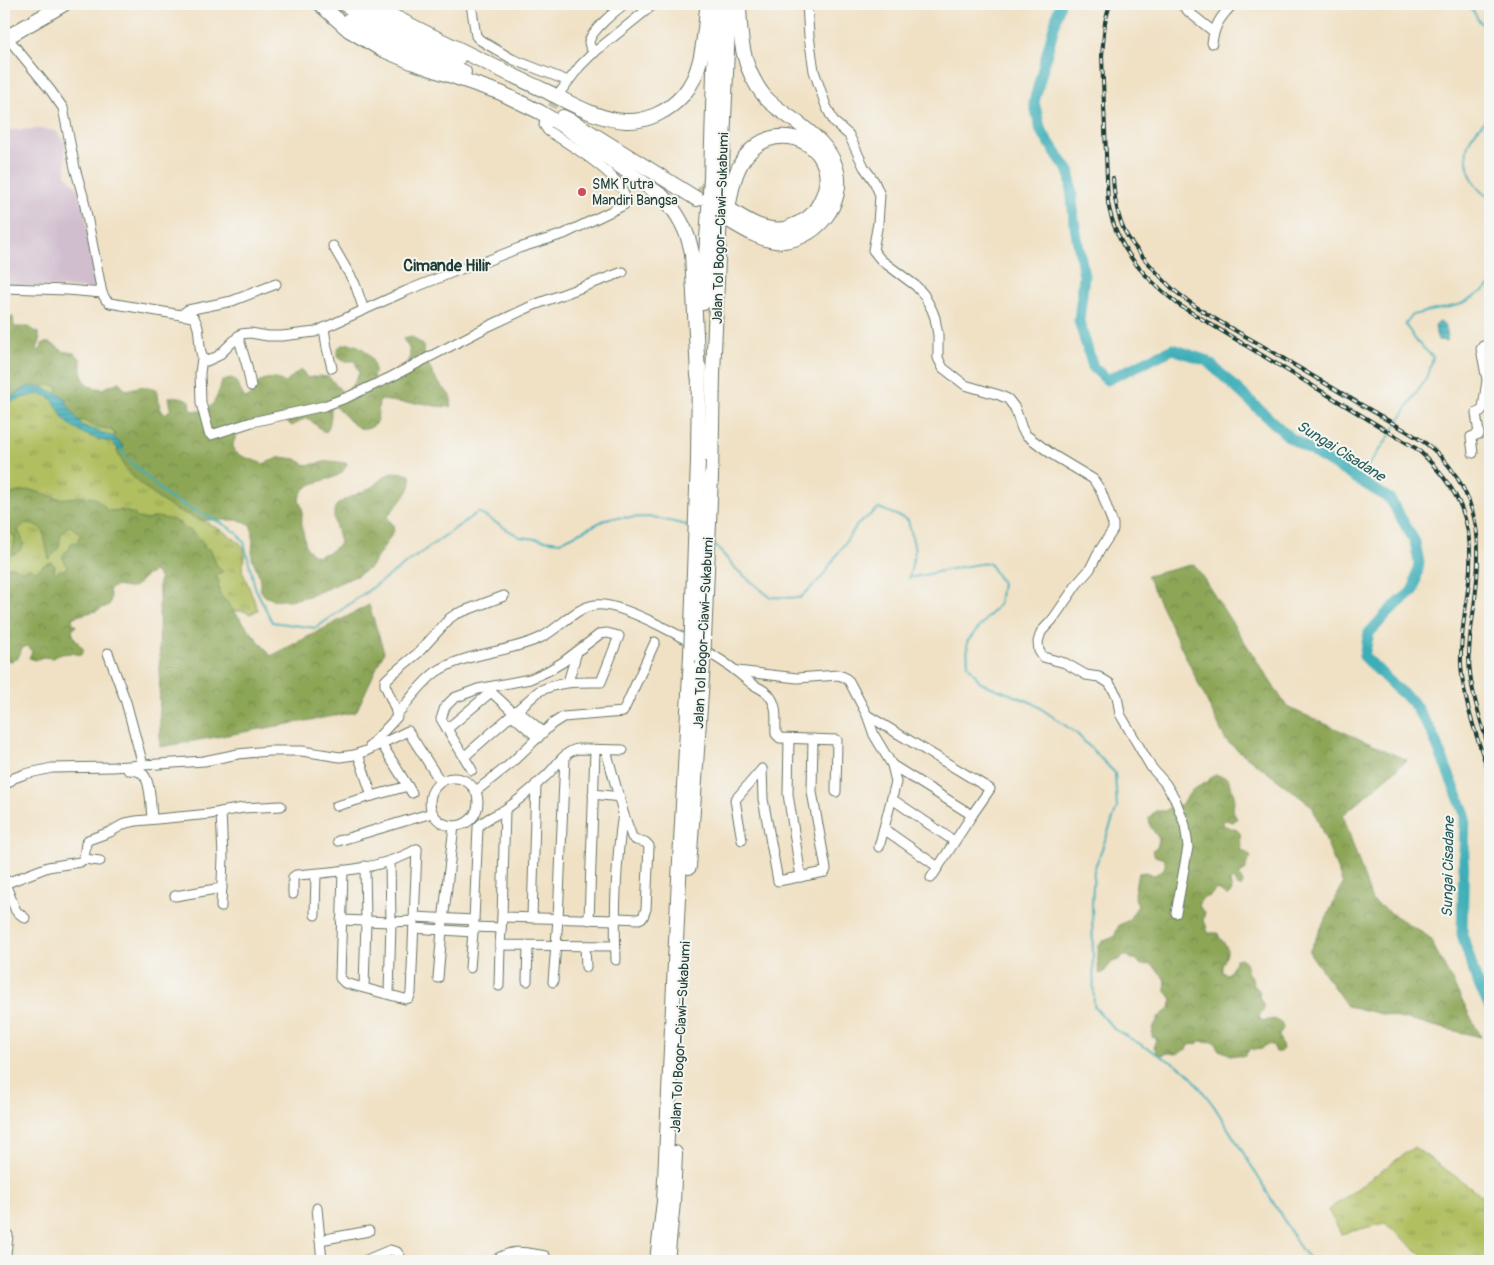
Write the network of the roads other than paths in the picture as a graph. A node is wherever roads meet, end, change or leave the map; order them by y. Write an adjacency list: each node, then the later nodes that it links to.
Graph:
1 (64, 4): 16 (highway)
2 (344, 4): 13 (highway)
3 (368, 4): 6 (highway)
4 (471, 4): 19 (street)
5 (654, 4): 18 (street)
6 (708, 4)
7 (716, 4): 35 (highway, Jalan Tol Bogor–Ciawi–Sukabumi)
8 (729, 4): 23 (highway, Jalan Tol Bogor–Ciawi–Sukabumi)
9 (739, 4): 23 (highway)
10 (807, 4): 103 (street)
11 (1181, 4): 15 (street)
12 (1233, 4): 15 (street)
13 (320, 5): 35 (highway)
14 (619, 5): 18 (street)
15 (1214, 32): 17 (street)
16 (5, 38): 27 (street)
17 (1212, 43)
18 (594, 53): 19 (street)
19 (568, 81): 20 (street)
20 (561, 90)
21 (545, 119): 28 (street)
22 (333, 246): 28 (street)
23 (719, 259): 42 (highway, Jalan Tol Bogor–Ciawi–Sukabumi, bridge)
24 (623, 272): 33 (street)
25 (276, 284): 29 (street)
26 (4, 288): 27 (street)
27 (102, 293): 29 (street)
28 (364, 310): 30 (street)
29 (181, 315): 33 (street)
30 (324, 328): 31 (street); 34 (street)
31 (238, 336): 33 (street); 36 (street)
32 (1490, 345): 37 (street)
33 (202, 358)
34 (332, 368)
35 (698, 376): 42 (highway, Jalan Tol Bogor–Ciawi–Sukabumi, bridge)
36 (251, 386)
37 (1473, 453)
38 (504, 596): 47 (street)
39 (655, 642): 50 (street)
40 (577, 652): 44 (street); 44 (street); 45 (street)
41 (108, 654): 60 (street)
42 (697, 659): 143 (highway, Jalan Tol Bogor–Ciawi–Sukabumi); 144 (highway, Jalan Tol Bogor–Ciawi–Sukabumi)
43 (737, 671): 47 (street); 48 (street); 51 (street)
44 (568, 682): 46 (street)
45 (489, 690): 46 (street); 49 (street); 49 (street)
46 (514, 713): 50 (street); 59 (street)
47 (397, 714): 57 (street)
48 (867, 715): 61 (street); 79 (street)
49 (447, 730): 59 (street)
50 (540, 735): 67 (street)
51 (790, 738): 52 (street); 96 (street)
52 (813, 739): 68 (street); 96 (street)
53 (381, 743): 57 (street); 64 (street); 70 (street)
54 (594, 750): 55 (street); 58 (street); 69 (street)
55 (606, 750): 56 (street); 71 (street)
56 (623, 750)
57 (362, 752): 60 (street); 70 (street)
58 (564, 757): 65 (street); 109 (street)
59 (464, 758): 63 (street)
60 (143, 765): 62 (street)
61 (892, 765): 72 (street); 79 (street)
62 (113, 767): 66 (street); 80 (street)
63 (472, 770)
64 (440, 781): 67 (street); 78 (street)
65 (536, 784): 75 (street); 108 (street)
66 (4, 786)
67 (476, 791): 81 (street)
68 (836, 792)
69 (593, 794): 71 (street); 111 (street)
70 (372, 796): 74 (street)
71 (620, 797): 77 (street)
72 (892, 798): 82 (street); 87 (street)
73 (281, 806): 76 (street)
74 (336, 806)
75 (505, 810): 105 (street); 116 (street)
76 (221, 812): 80 (street); 99 (street)
77 (623, 812): 83 (street); 84 (street)
78 (432, 813): 81 (street); 86 (street)
79 (972, 815): 87 (street)
80 (152, 819): 89 (street)
81 (454, 826): 107 (street)
82 (884, 829): 88 (street); 93 (street)
83 (634, 839): 84 (street); 112 (street)
84 (619, 840): 112 (street)
85 (742, 840): 96 (street)
86 (338, 841)
87 (954, 841): 93 (street)
88 (879, 847)
89 (84, 859): 90 (street); 98 (street)
90 (100, 861)
91 (390, 861): 92 (street); 114 (street); 115 (street)
92 (365, 866): 94 (street); 113 (street)
93 (938, 867): 97 (street)
94 (343, 870): 95 (street); 110 (street)
95 (316, 874): 100 (street); 104 (street)
96 (801, 876)
97 (931, 878)
98 (4, 883): 106 (street)
99 (222, 888): 101 (street); 102 (street)
100 (293, 894)
101 (175, 896)
102 (221, 907)
103 (1176, 913)
104 (315, 915)
105 (502, 917): 108 (street); 117 (street)
106 (26, 918)
107 (443, 918): 115 (street); 116 (street); 118 (street)
108 (532, 918): 109 (street)
109 (558, 919): 111 (street); 121 (street)
110 (341, 920): 113 (street); 131 (street)
111 (589, 920): 112 (street)
112 (616, 920): 123 (street)
113 (366, 922): 114 (street); 131 (street)
114 (391, 922): 115 (street); 132 (street)
115 (414, 922): 118 (street); 132 (street)
116 (474, 926): 117 (street); 118 (street); 126 (street)
117 (501, 928): 119 (street)
118 (442, 930): 127 (street)
119 (500, 945): 120 (street); 130 (street)
120 (528, 946): 121 (street); 128 (street)
121 (556, 946): 122 (street); 129 (street)
122 (585, 946): 123 (street); 125 (street)
123 (616, 946): 124 (street)
124 (616, 960)
125 (586, 967)
126 (470, 968)
127 (438, 978)
128 (527, 981)
129 (553, 982)
130 (500, 986)
131 (364, 987): 132 (street)
132 (389, 994)
133 (317, 1208): 136 (street)
134 (369, 1231): 136 (street)
135 (8, 1235): 138 (street)
136 (320, 1240): 139 (street)
137 (545, 1256): 142 (street)
138 (4, 1257)
139 (322, 1261)
140 (364, 1261): 141 (street)
141 (403, 1261)
142 (493, 1261)
143 (657, 1261)
144 (667, 1261)

